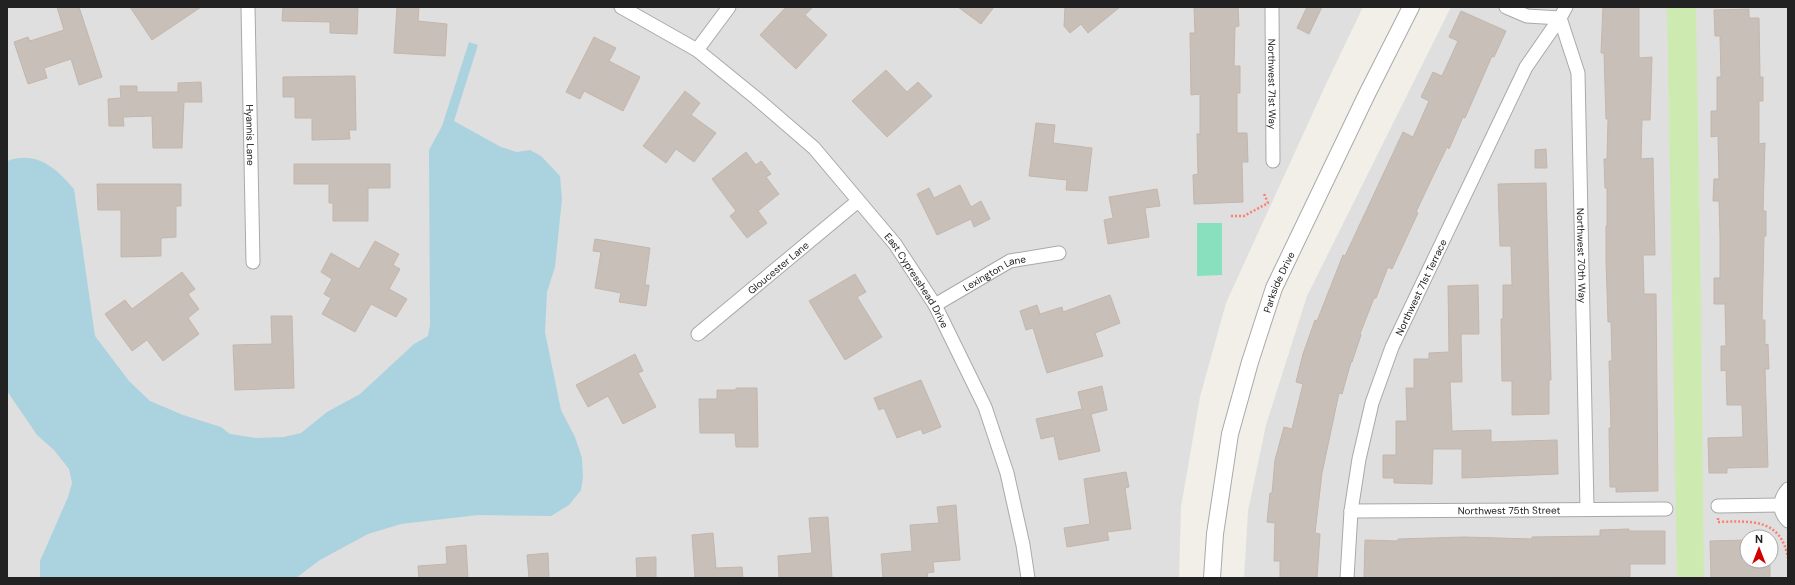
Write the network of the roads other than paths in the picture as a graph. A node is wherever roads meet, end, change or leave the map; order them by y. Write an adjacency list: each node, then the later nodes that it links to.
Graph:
1 (248, 7): 13 (street, Hyannis Lane)
2 (621, 7): 9 (street, East Cypresshead Drive)
3 (729, 7): 9 (street)
4 (1272, 7): 10 (street, Northwest 71st Way)
5 (1411, 7): 24 (street, Parkside Drive)
6 (1506, 7): 8 (street)
7 (1548, 7): 8 (street)
8 (1563, 12): 19 (street, Northwest 70th Way); 21 (street, Northwest 71st Terrace)
9 (697, 50): 11 (street, East Cypresshead Drive)
10 (1273, 161)
11 (858, 201): 14 (street, East Cypresshead Drive); 15 (street, Gloucester Lane)
12 (1059, 253): 14 (street, Lexington Lane)
13 (253, 262)
14 (935, 305): 23 (street, East Cypresshead Drive)
15 (698, 334)
16 (1788, 489): 17 (street)
17 (1780, 505): 18 (street); 22 (street)
18 (1718, 506)
19 (1587, 509): 20 (street, Northwest 75th Street); 21 (street, Northwest 75th Street)
20 (1666, 509)
21 (1351, 511): 25 (street, Northwest 71st Terrace)
22 (1788, 521)
23 (1028, 578)
24 (1212, 578)
25 (1347, 578)

